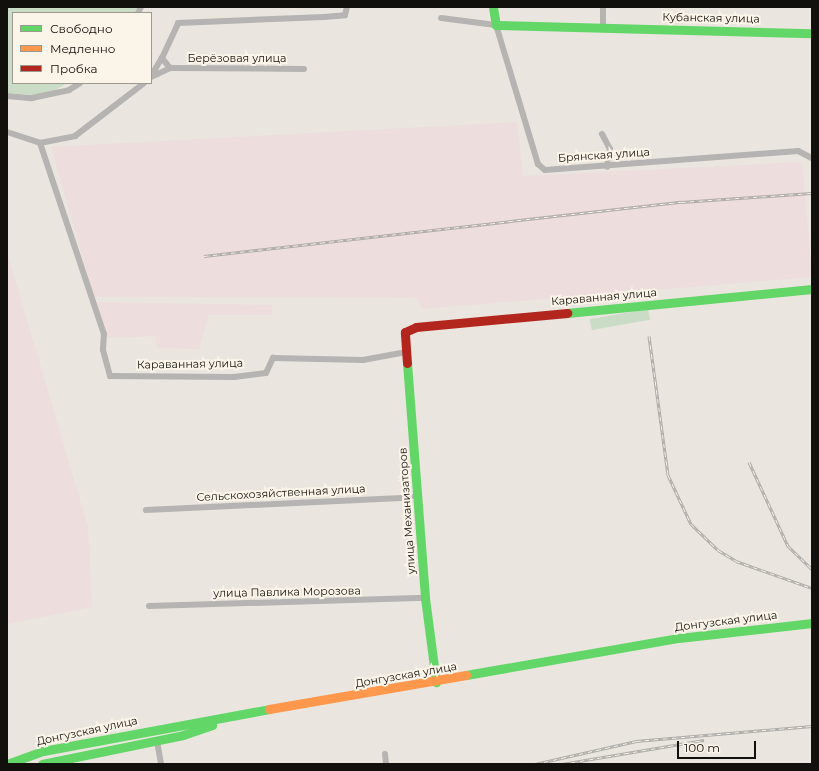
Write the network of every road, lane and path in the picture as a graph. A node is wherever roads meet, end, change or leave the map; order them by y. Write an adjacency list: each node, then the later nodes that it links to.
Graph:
1 (347, 7): 8 (street)
2 (493, 7): 5 (main road, Брянская улица)
3 (603, 7): 6 (street)
4 (441, 18): 5 (street, Кубанская улица)
5 (496, 26): 6 (main road, Кубанская улица); 20 (street, Брянская улица)
6 (603, 28): 7 (main road, Кубанская улица)
7 (812, 33)
8 (162, 58): 9 (street); 11 (street)
9 (170, 68): 10 (street, Берёзовая улица); 12 (street)
10 (304, 69)
11 (152, 74)
12 (152, 76)
13 (78, 84): 15 (street)
14 (143, 84): 18 (street)
15 (7, 96)
16 (7, 132): 18 (street)
17 (602, 134): 20 (street)
18 (40, 143): 23 (street, Караванная улица)
19 (812, 158): 20 (street, Брянская улица)
20 (607, 168)
21 (812, 289): 22 (main road, Караванная улица)
22 (404, 338): 23 (main road, улица Механизаторов)
23 (406, 352): 24 (main road, улица Механизаторов)
24 (417, 497): 25 (street, Сельскохозяйственная улица); 26 (main road, улица Механизаторов)
25 (146, 510)
26 (425, 598): 27 (street, улица Павлика Морозова); 29 (main road, улица Механизаторов)
27 (148, 606)
28 (812, 623): 29 (main road, Донгузская улица)
29 (436, 682): 30 (main road, Донгузская улица)
30 (225, 718): 31 (main road); 33 (main road, Донгузская улица)
31 (157, 741): 34 (main road); 35 (street)
32 (385, 754): 36 (street)
33 (7, 764)
34 (42, 764)
35 (161, 764)
36 (386, 764)

